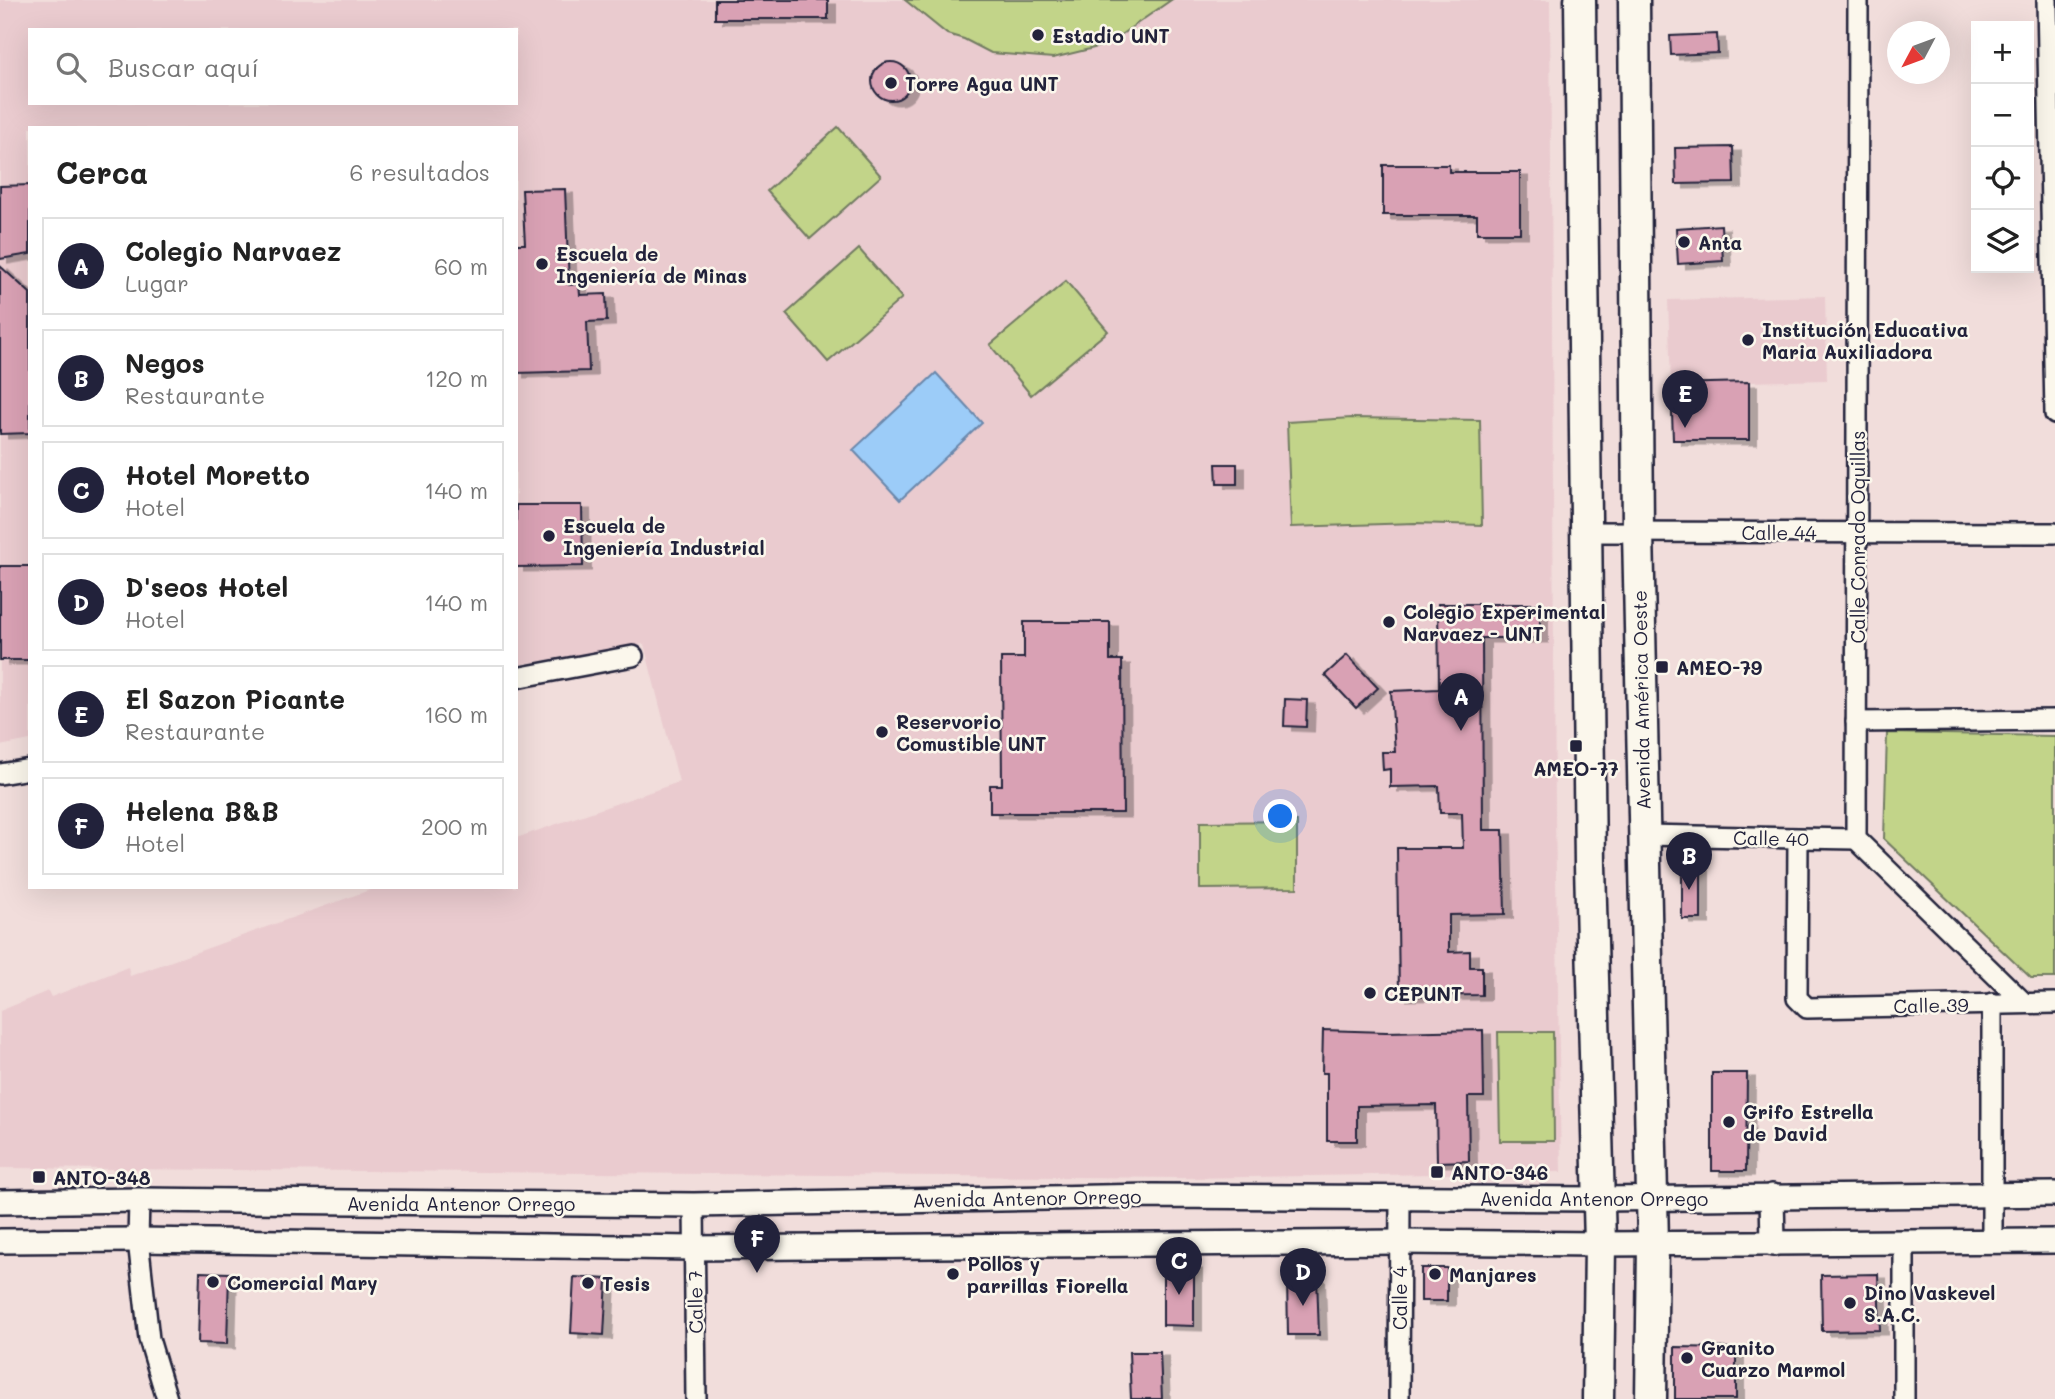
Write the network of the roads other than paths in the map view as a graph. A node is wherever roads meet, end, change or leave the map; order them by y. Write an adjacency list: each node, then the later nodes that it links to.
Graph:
1 (1580, 0): 8 (main road)
2 (1633, 0): 7 (main road, Avenida América Oeste)
3 (1858, 0): 9 (street, Calle Conrado Oquillas)
4 (2047, 0): 5 (street)
5 (2054, 344): 6 (street)
6 (2055, 414)
7 (1638, 531): 8 (street, Calle 44); 9 (street, Calle 44); 17 (main road, Avenida América Oeste)
8 (1586, 532): 28 (main road)
9 (1856, 532): 10 (street, Calle 44); 14 (street, Calle Conrado Oquillas)
10 (2055, 533)
11 (633, 656): 12 (street)
12 (518, 678)
13 (2055, 720): 14 (street)
14 (1856, 722): 19 (street, Calle Conrado Oquillas)
15 (28, 769): 16 (street)
16 (0, 774)
17 (1643, 835): 18 (street, Calle 40); 27 (main road, Avenida América Oeste)
18 (1798, 839): 19 (street, Calle 40); 20 (street, Calle 39)
19 (1856, 839): 21 (street)
20 (1992, 1003): 21 (street, Calle 39); 23 (street)
21 (2024, 1003): 22 (street, Calle 39)
22 (2055, 1003)
23 (1993, 1194): 24 (street, Avenida Antenor Orrego); 25 (street, Avenida Antenor Orrego); 34 (street)
24 (2055, 1194)
25 (1772, 1196): 27 (street, Avenida Antenor Orrego); 40 (street)
26 (1400, 1198): 28 (street, Avenida Antenor Orrego); 31 (street, Avenida Antenor Orrego); 36 (street, Calle 4)
27 (1652, 1198): 28 (street, Avenida Antenor Orrego); 39 (main road, Avenida América Oeste)
28 (1599, 1199): 38 (main road)
29 (139, 1200): 30 (street, Avenida Antenor Orrego); 31 (street, Avenida Antenor Orrego); 32 (street)
30 (0, 1202)
31 (694, 1205): 41 (street, Calle 7)
32 (138, 1240): 33 (street, Avenida Antenor Orrego); 41 (street, Avenida Antenor Orrego); 42 (street)
33 (0, 1241)
34 (1992, 1241): 35 (street, Avenida Antenor Orrego); 37 (street, Avenida Antenor Orrego)
35 (2055, 1241)
36 (1398, 1242): 38 (street, Avenida Antenor Orrego); 41 (street, Avenida Antenor Orrego); 44 (street, Calle 4)
37 (1904, 1242): 40 (street, Avenida Antenor Orrego); 47 (street)
38 (1600, 1244): 39 (street, Avenida Antenor Orrego); 45 (main road)
39 (1653, 1244): 40 (street, Avenida Antenor Orrego); 46 (main road, Avenida América Oeste)
40 (1773, 1244)
41 (694, 1248): 43 (street, Calle 7)
42 (167, 1399)
43 (696, 1399)
44 (1399, 1399)
45 (1598, 1399)
46 (1651, 1399)
47 (1903, 1399)

